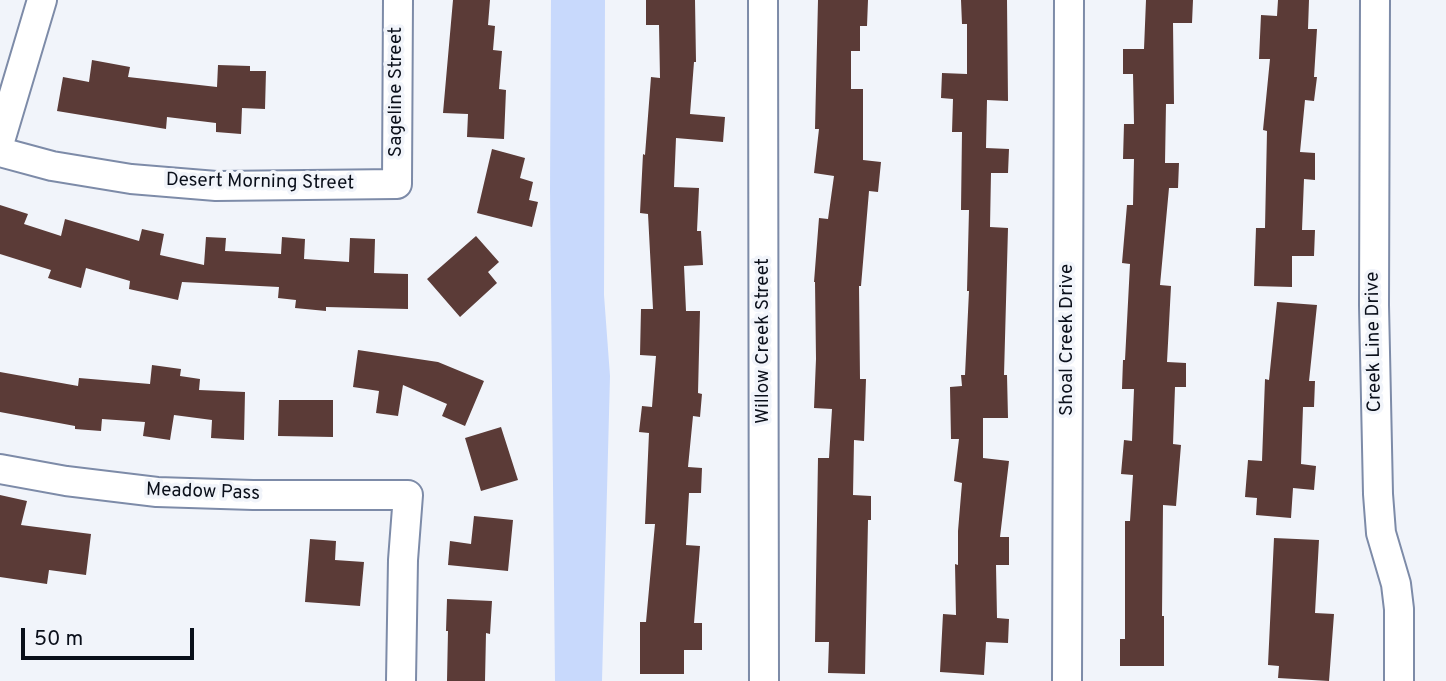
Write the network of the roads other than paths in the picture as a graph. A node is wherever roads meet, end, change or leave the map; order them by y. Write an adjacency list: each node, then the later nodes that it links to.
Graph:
1 (42, 0): 6 (street)
2 (398, 0): 8 (street, Sageline Street)
3 (763, 0): 11 (street, Willow Creek Street)
4 (1069, 0): 12 (street, Shoal Creek Drive)
5 (1375, 0): 13 (street, Creek Line Drive)
6 (0, 141)
7 (0, 152): 8 (street, Desert Morning Street)
8 (397, 184)
9 (0, 469): 10 (street, Meadow Pass)
10 (401, 681)
11 (764, 681)
12 (1067, 681)
13 (1399, 681)

